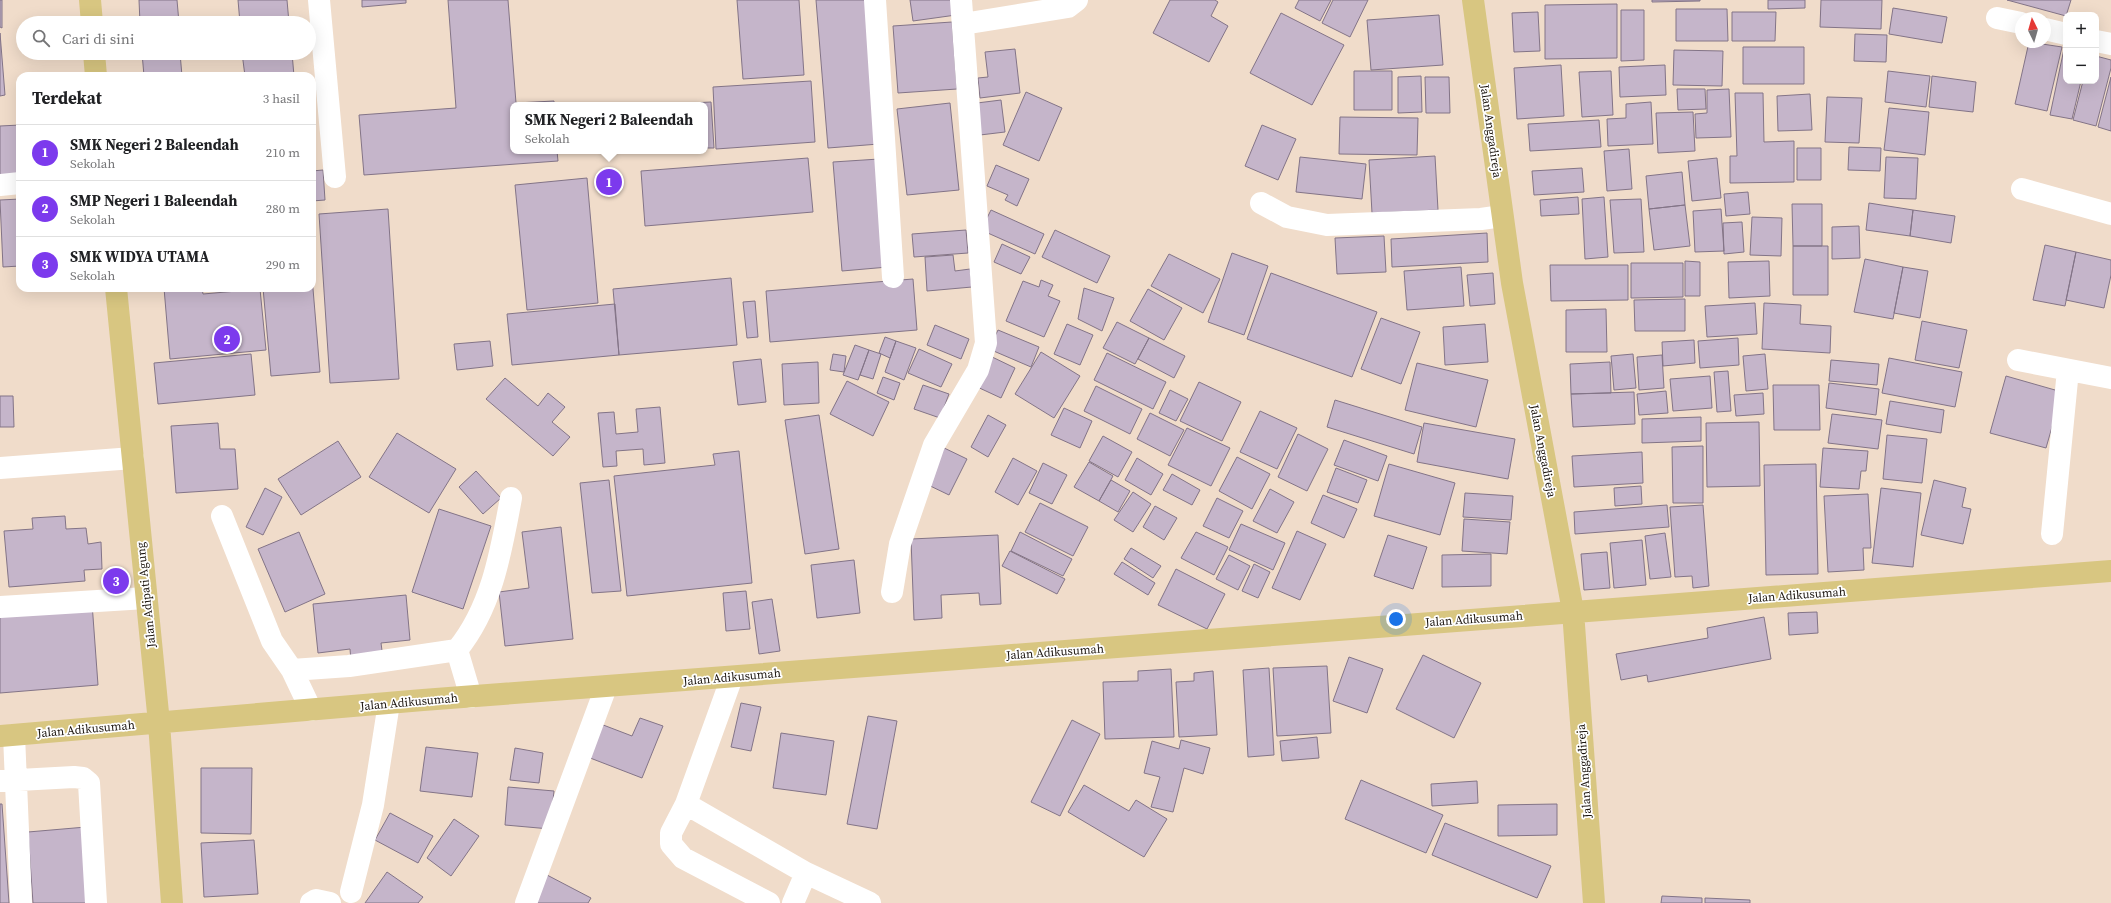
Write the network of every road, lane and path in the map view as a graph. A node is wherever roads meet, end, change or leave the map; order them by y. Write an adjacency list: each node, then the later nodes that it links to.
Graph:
1 (90, 0): 7 (main road)
2 (319, 0): 17 (street)
3 (875, 0): 24 (street)
4 (961, 0): 10 (street)
5 (1077, 0): 10 (street)
6 (1473, 0): 23 (main road, Jalan Anggadireja)
7 (91, 16)
8 (1997, 18): 9 (street)
9 (2015, 22)
10 (963, 24): 35 (street)
11 (2051, 30): 12 (street)
12 (2063, 33)
13 (2099, 41): 14 (street)
14 (2111, 44)
15 (95, 60): 16 (main road)
16 (96, 72)
17 (335, 177)
18 (16, 183): 19 (street)
19 (0, 185)
20 (2022, 190): 22 (street)
21 (1261, 203): 23 (street)
22 (2111, 214)
23 (1502, 216): 38 (main road, Jalan Anggadireja)
24 (892, 277)
25 (116, 292): 29 (main road, Jalan Adipati Agung)
26 (2018, 360): 27 (street)
27 (2068, 370): 28 (street); 33 (street)
28 (2111, 378)
29 (133, 458): 30 (street); 36 (main road, Jalan Adipati Agung)
30 (0, 468)
31 (511, 498): 39 (street)
32 (222, 516): 40 (street)
33 (2052, 534)
34 (2111, 571): 38 (main road, Jalan Adikusumah)
35 (892, 592)
36 (146, 598): 37 (street); 46 (main road, Jalan Adipati Agung)
37 (0, 607)
38 (1573, 611): 41 (main road, Jalan Adikusumah); 61 (main road, Jalan Anggadireja)
39 (457, 650): 40 (street); 43 (street)
40 (292, 670): 45 (street)
41 (732, 677): 42 (main road, Jalan Adikusumah); 49 (street)
42 (606, 687): 43 (main road, Jalan Adikusumah); 57 (street)
43 (471, 697): 44 (main road, Jalan Adikusumah)
44 (389, 703): 45 (main road, Jalan Adikusumah); 51 (street)
45 (310, 710): 46 (main road, Jalan Adikusumah)
46 (159, 723): 47 (main road, Jalan Adikusumah); 54 (main road, Jalan Adipati Agung)
47 (7, 736): 48 (street)
48 (8, 780): 52 (street); 53 (street)
49 (686, 804): 50 (street); 58 (street)
50 (806, 873): 59 (street); 60 (street)
51 (351, 892)
52 (21, 903)
53 (96, 903)
54 (172, 903)
55 (311, 903): 56 (street)
56 (330, 903)
57 (526, 903)
58 (769, 903)
59 (793, 903)
60 (870, 903)
61 (1594, 903)

